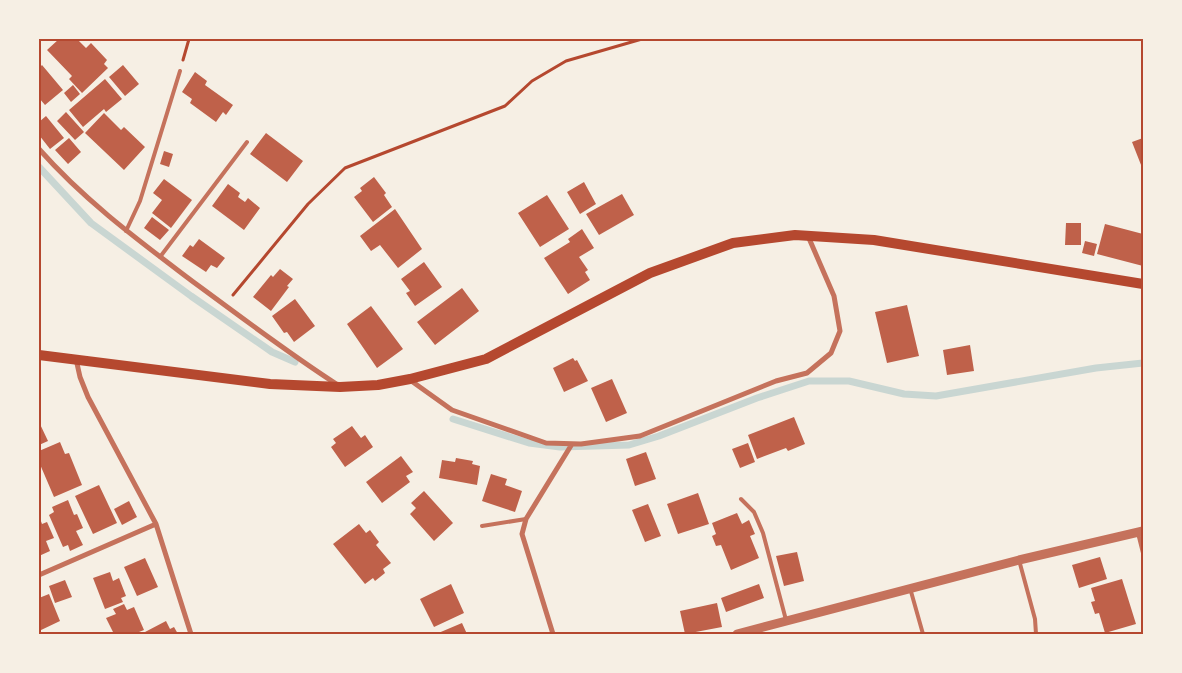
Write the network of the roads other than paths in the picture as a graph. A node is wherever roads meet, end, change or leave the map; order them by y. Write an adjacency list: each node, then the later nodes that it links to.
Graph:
1 (180, 71): 4 (lane)
2 (247, 142): 6 (lane)
3 (39, 149): 4 (street)
4 (126, 231): 6 (street)
5 (808, 236): 7 (main road); 10 (main road); 12 (street)
6 (160, 257): 11 (street)
7 (1143, 284)
8 (39, 355): 9 (main road)
9 (76, 359): 11 (main road); 15 (street)
10 (410, 379): 11 (main road); 12 (street)
11 (340, 387)
12 (572, 444): 14 (street)
13 (741, 499): 22 (lane)
14 (526, 519): 16 (lane); 24 (street)
15 (156, 524): 20 (street); 23 (street)
16 (482, 526)
17 (1140, 532): 18 (lane); 19 (street)
18 (1143, 553)
19 (1019, 560): 21 (street); 27 (lane)
20 (39, 575)
21 (910, 588): 22 (street); 26 (lane)
22 (786, 620): 25 (street)
23 (191, 634)
24 (553, 634)
25 (737, 634)
26 (923, 634)
27 (1036, 634)

